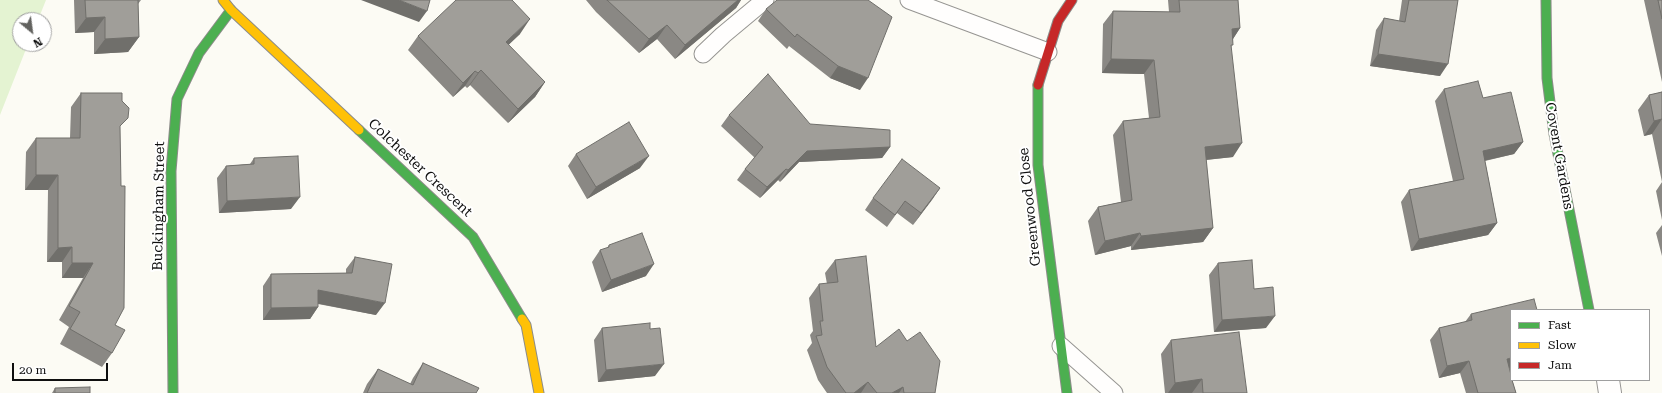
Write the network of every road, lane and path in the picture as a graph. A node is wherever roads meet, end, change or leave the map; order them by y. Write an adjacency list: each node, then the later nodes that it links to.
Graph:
1 (223, 0): 6 (street, Colchester Crescent)
2 (765, 0): 8 (lane)
3 (910, 0): 7 (lane)
4 (1072, 0): 7 (street, Greenwood Close)
5 (1546, 0): 9 (street, Covent Gardens)
6 (231, 10): 12 (street, Buckingham Street); 13 (street, Colchester Crescent)
7 (1048, 52): 10 (street, Greenwood Close)
8 (703, 54)
9 (1589, 309)
10 (1061, 346): 14 (street, Greenwood Close); 15 (lane)
11 (1608, 381): 16 (street)
12 (173, 393)
13 (539, 393)
14 (1067, 393)
15 (1114, 393)
16 (1610, 393)

